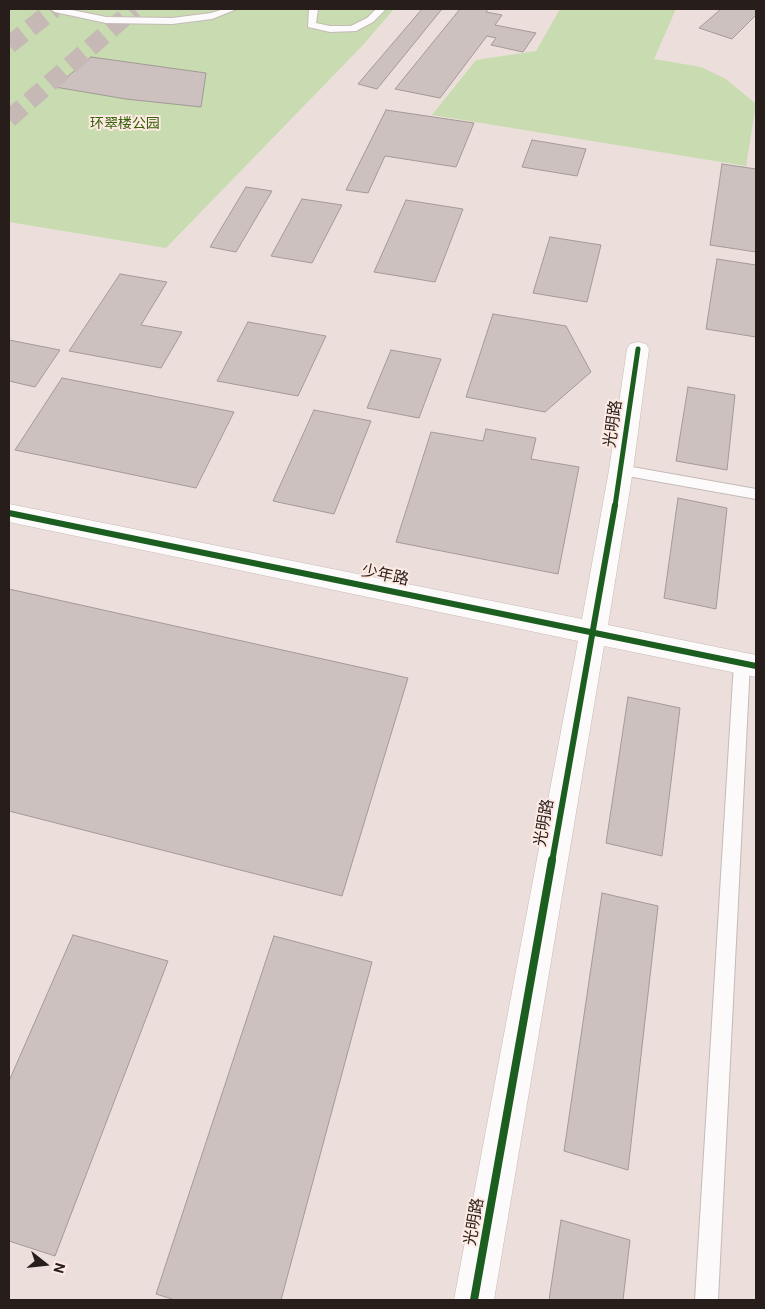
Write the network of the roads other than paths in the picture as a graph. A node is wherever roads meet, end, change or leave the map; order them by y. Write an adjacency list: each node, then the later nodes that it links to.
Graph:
1 (55, 9): 2 (lane)
2 (232, 9)
3 (312, 9): 4 (lane)
4 (381, 9)
5 (638, 349): 6 (street, 光明路)
6 (621, 470): 7 (lane); 9 (street, 光明路)
7 (756, 494)
8 (9, 513): 9 (street, 少年路)
9 (593, 632): 10 (street, 少年路); 11 (street, 光明路)
10 (749, 664): 12 (lane)
11 (474, 1300)
12 (706, 1300)

